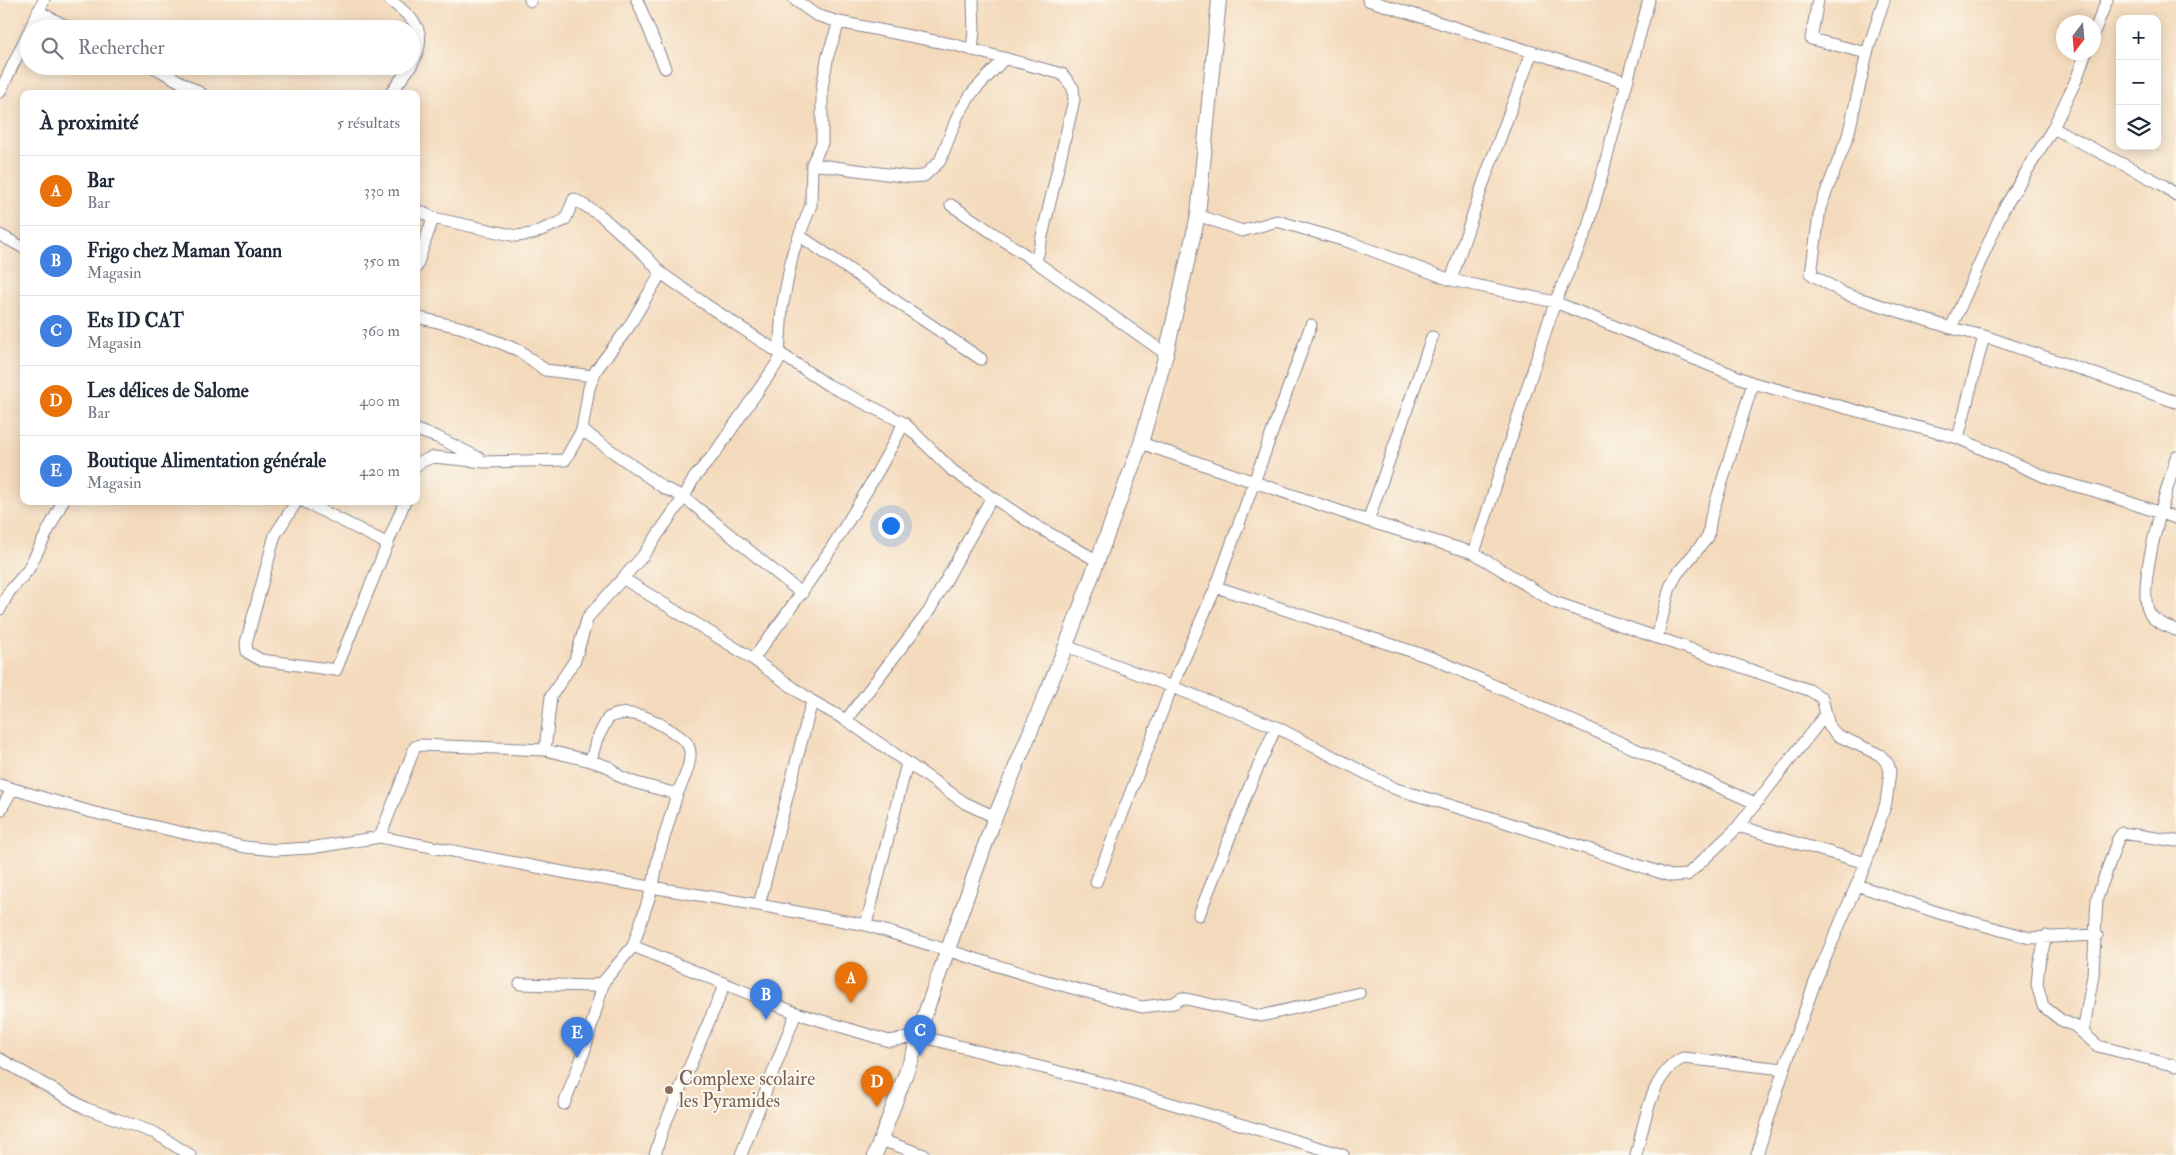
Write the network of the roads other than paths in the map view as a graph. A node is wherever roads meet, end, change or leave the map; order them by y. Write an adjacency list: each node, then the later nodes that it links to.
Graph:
1 (44, 0): 12 (street)
2 (390, 0): 16 (street)
3 (637, 0): 24 (street)
4 (795, 0): 17 (street)
5 (973, 0): 19 (street)
6 (1219, 0): 36 (street)
7 (1368, 0): 20 (street)
8 (1648, 0): 27 (street)
9 (1818, 0): 21 (street)
10 (1884, 0): 21 (street)
11 (2107, 0): 13 (street)
12 (38, 11): 14 (street); 15 (street)
13 (2101, 15)
14 (34, 20)
15 (54, 20)
16 (414, 20)
17 (839, 22): 19 (street); 32 (street)
18 (20, 49): 30 (street)
19 (972, 50): 22 (street)
20 (1532, 52): 27 (street); 44 (street)
21 (1866, 53): 48 (street)
22 (1005, 58): 32 (street); 42 (street)
23 (2083, 60): 31 (street)
24 (665, 68)
25 (168, 75): 28 (street)
26 (404, 75): 29 (street)
27 (1627, 82): 45 (street)
28 (195, 90)
29 (393, 90)
30 (0, 92)
31 (2053, 128): 33 (street); 48 (street)
32 (812, 164): 39 (street)
33 (2176, 195)
34 (951, 205): 42 (street)
35 (420, 211): 37 (street)
36 (1198, 216): 44 (street); 51 (street)
37 (433, 218): 41 (street); 43 (street)
38 (0, 235): 40 (street)
39 (800, 236): 52 (street); 53 (street)
40 (20, 246)
41 (420, 256)
42 (1036, 262): 51 (street)
43 (662, 273): 52 (street); 54 (street)
44 (1452, 280): 45 (street)
45 (1554, 302): 55 (street); 76 (street)
46 (420, 318): 54 (street)
47 (1311, 325): 65 (street)
48 (1951, 328): 49 (street)
49 (1984, 336): 56 (street); 60 (street)
50 (1432, 337): 74 (street)
51 (1166, 354): 61 (street)
52 (780, 355): 57 (street); 66 (street)
53 (981, 359)
54 (593, 376): 58 (street)
55 (1753, 383): 60 (street); 83 (street)
56 (2176, 402)
57 (904, 423): 67 (street); 80 (street)
58 (582, 430): 64 (street); 66 (street)
59 (420, 431): 64 (street)
60 (1958, 438): 72 (street)
61 (1141, 443): 65 (street); 77 (street)
62 (2176, 457): 72 (street)
63 (420, 462): 64 (street)
64 (485, 462)
65 (1255, 481): 74 (street); 79 (street)
66 (684, 497): 78 (street); 80 (street)
67 (992, 497): 77 (street); 89 (street)
68 (61, 505): 81 (street)
69 (294, 505): 75 (street)
70 (311, 505): 75 (street)
71 (403, 505): 75 (street)
72 (2161, 514): 73 (street); 82 (street)
73 (2176, 518)
74 (1368, 520): 76 (street)
75 (388, 544)
76 (1474, 553): 83 (street)
77 (1096, 560): 84 (street)
78 (624, 579): 85 (street); 91 (street)
79 (1216, 587): 86 (street); 97 (street)
80 (802, 594): 85 (street)
81 (0, 609)
82 (2176, 630)
83 (1657, 638): 88 (street)
84 (1066, 646): 86 (street); 99 (street)
85 (753, 659): 87 (street)
86 (1172, 686): 90 (street); 104 (street)
87 (812, 701): 89 (street); 107 (street)
88 (1825, 715): 97 (street); 103 (street)
89 (846, 720): 93 (street)
90 (1276, 727): 100 (street); 108 (street)
91 (545, 750): 92 (street); 101 (street)
92 (590, 761): 96 (street); 96 (street)
93 (907, 763): 99 (street); 109 (street)
94 (0, 785): 95 (street)
95 (12, 790): 98 (street); 101 (street)
96 (678, 794): 106 (street)
97 (1755, 803): 100 (street)
98 (0, 811)
99 (995, 817): 113 (street)
100 (1736, 829): 103 (street)
101 (380, 837): 106 (street)
102 (2176, 842): 110 (street)
103 (1866, 863): 105 (street)
104 (1096, 882)
105 (1857, 884): 111 (street); 123 (street)
106 (653, 886): 107 (street); 112 (street)
107 (759, 904): 109 (street)
108 (1199, 915)
109 (866, 925): 113 (street)
110 (2096, 935): 111 (street); 119 (street)
111 (2046, 936): 119 (street)
112 (633, 946): 114 (street); 116 (street)
113 (948, 949): 117 (street); 120 (street)
114 (604, 981): 115 (street); 124 (street)
115 (520, 984)
116 (725, 984): 118 (street); 128 (street)
117 (1359, 993)
118 (796, 1013): 120 (street); 129 (street)
119 (2083, 1033): 122 (street)
120 (920, 1036): 125 (street); 126 (street)
121 (0, 1059): 127 (street)
122 (2176, 1066)
123 (1784, 1069): 134 (street); 135 (street)
124 (564, 1104)
125 (881, 1140): 130 (street); 131 (street)
126 (1299, 1143): 132 (street); 133 (street)
127 (190, 1155)
128 (655, 1155)
129 (741, 1155)
130 (875, 1155)
131 (924, 1155)
132 (1296, 1155)
133 (1343, 1155)
134 (1636, 1155)
135 (1757, 1155)

